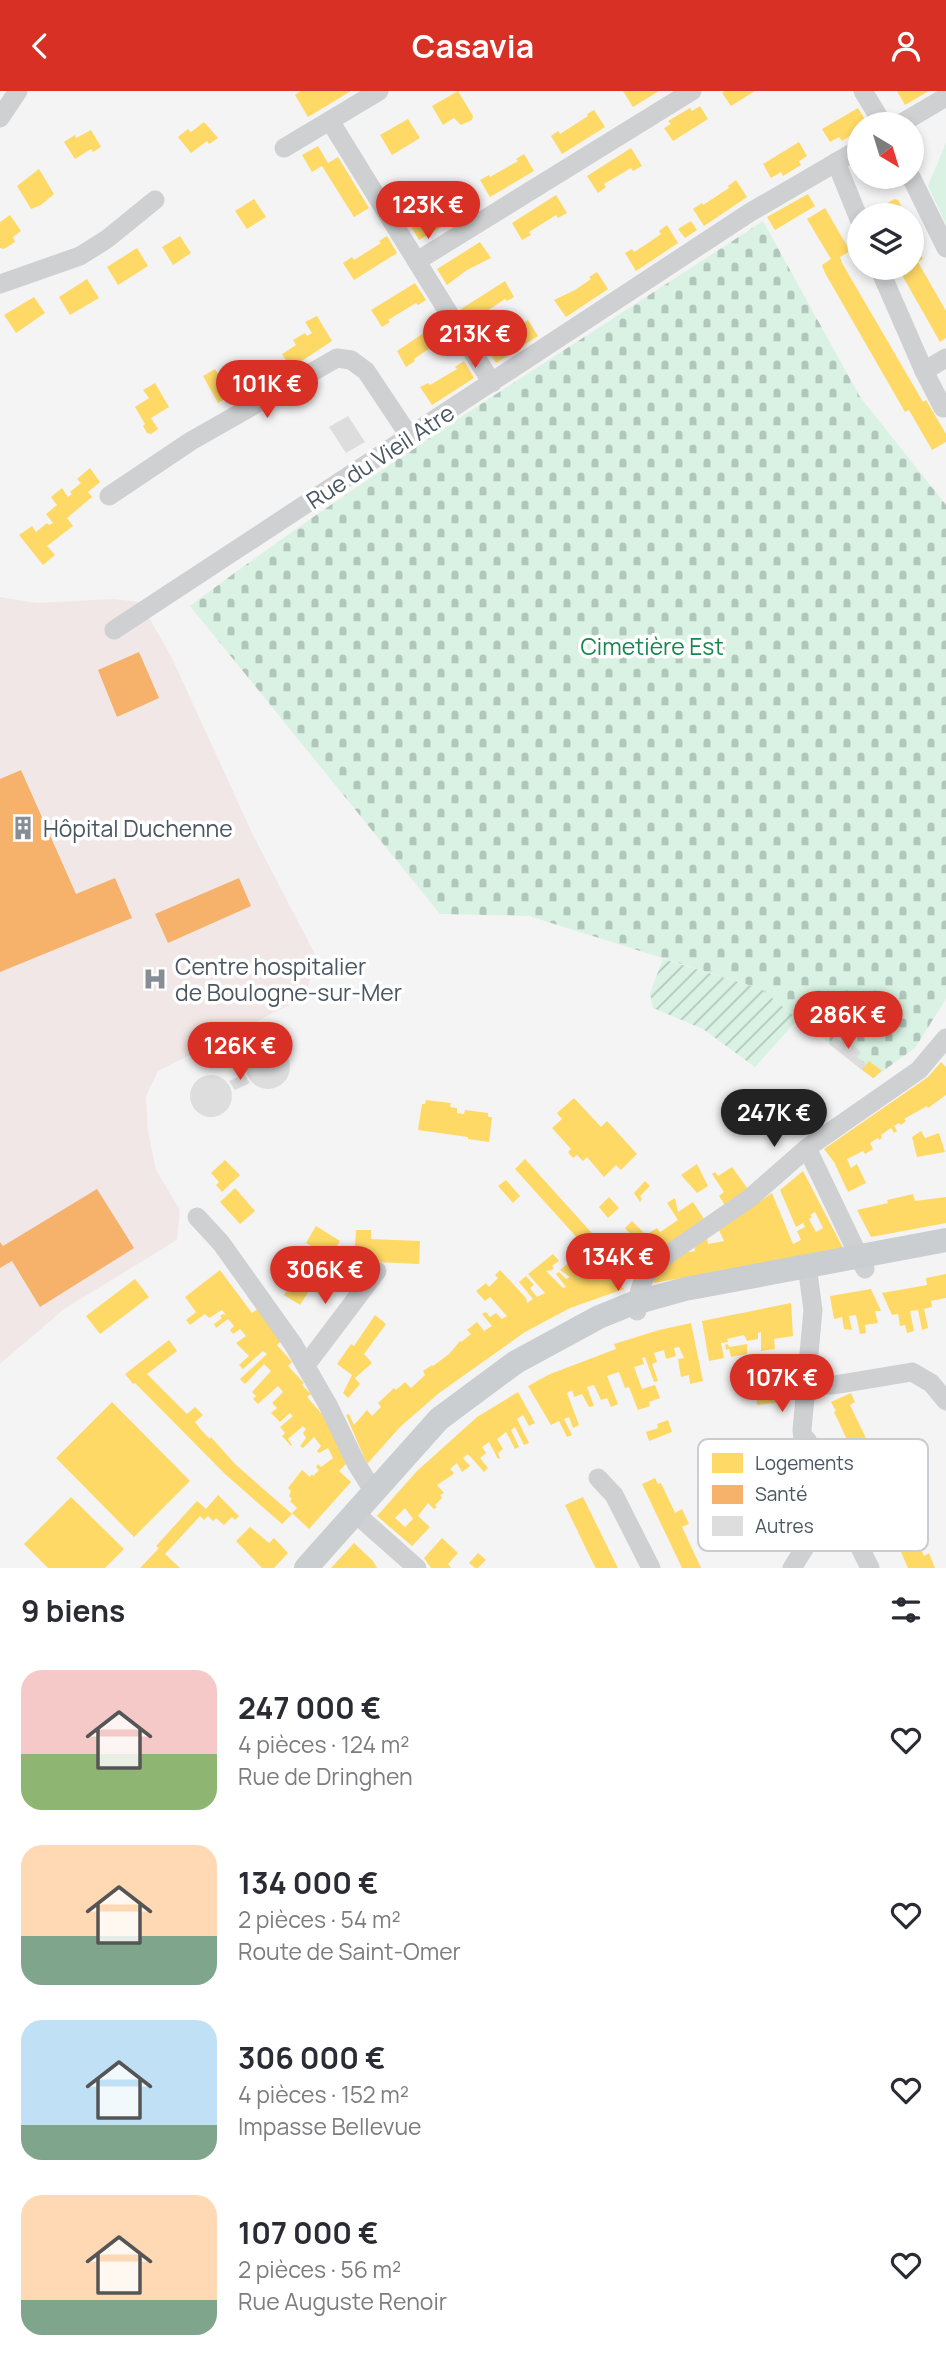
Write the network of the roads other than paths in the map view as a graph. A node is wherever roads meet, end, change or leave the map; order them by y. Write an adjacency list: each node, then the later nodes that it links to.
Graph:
1 (18, 91): 8 (street)
2 (379, 91): 9 (street)
3 (692, 91): 17 (street)
4 (863, 91): 6 (street)
5 (946, 97): 7 (street)
6 (876, 112)
7 (920, 112)
8 (0, 118)
9 (330, 121): 10 (street); 17 (street)
10 (284, 148)
11 (847, 156): 12 (street, Rue du Vieil Atre)
12 (836, 162): 15 (street); 22 (street, Rue du Vieil Atre)
13 (917, 189): 16 (street)
14 (155, 200): 19 (street)
15 (853, 203)
16 (946, 248)
17 (417, 261): 22 (street)
18 (884, 280): 21 (street)
19 (0, 285)
20 (946, 358): 21 (street)
21 (923, 371): 23 (street)
22 (492, 383): 24 (street, Rue du Vieil Atre)
23 (943, 408)
24 (410, 437): 25 (street); 26 (street, Rue du Vieil Atre)
25 (109, 496)
26 (114, 630)
27 (946, 1038): 28 (street)
28 (807, 1149): 32 (street); 35 (street)
29 (197, 1217): 36 (street)
30 (946, 1240): 32 (main road)
31 (946, 1254): 32 (main road)
32 (862, 1263): 34 (main road)
33 (377, 1271): 36 (street)
34 (808, 1273): 35 (main road); 37 (street)
35 (638, 1299): 43 (main road)
36 (306, 1365): 43 (street)
37 (805, 1385): 38 (street); 39 (street)
38 (946, 1401)
39 (802, 1430): 40 (street); 41 (street)
40 (803, 1439)
41 (806, 1439)
42 (598, 1478): 49 (street)
43 (374, 1492): 44 (main road)
44 (355, 1513): 47 (main road); 48 (street)
45 (803, 1551): 50 (street)
46 (862, 1551): 51 (street)
47 (306, 1568)
48 (417, 1568)
49 (651, 1568)
50 (792, 1568)
51 (870, 1568)

